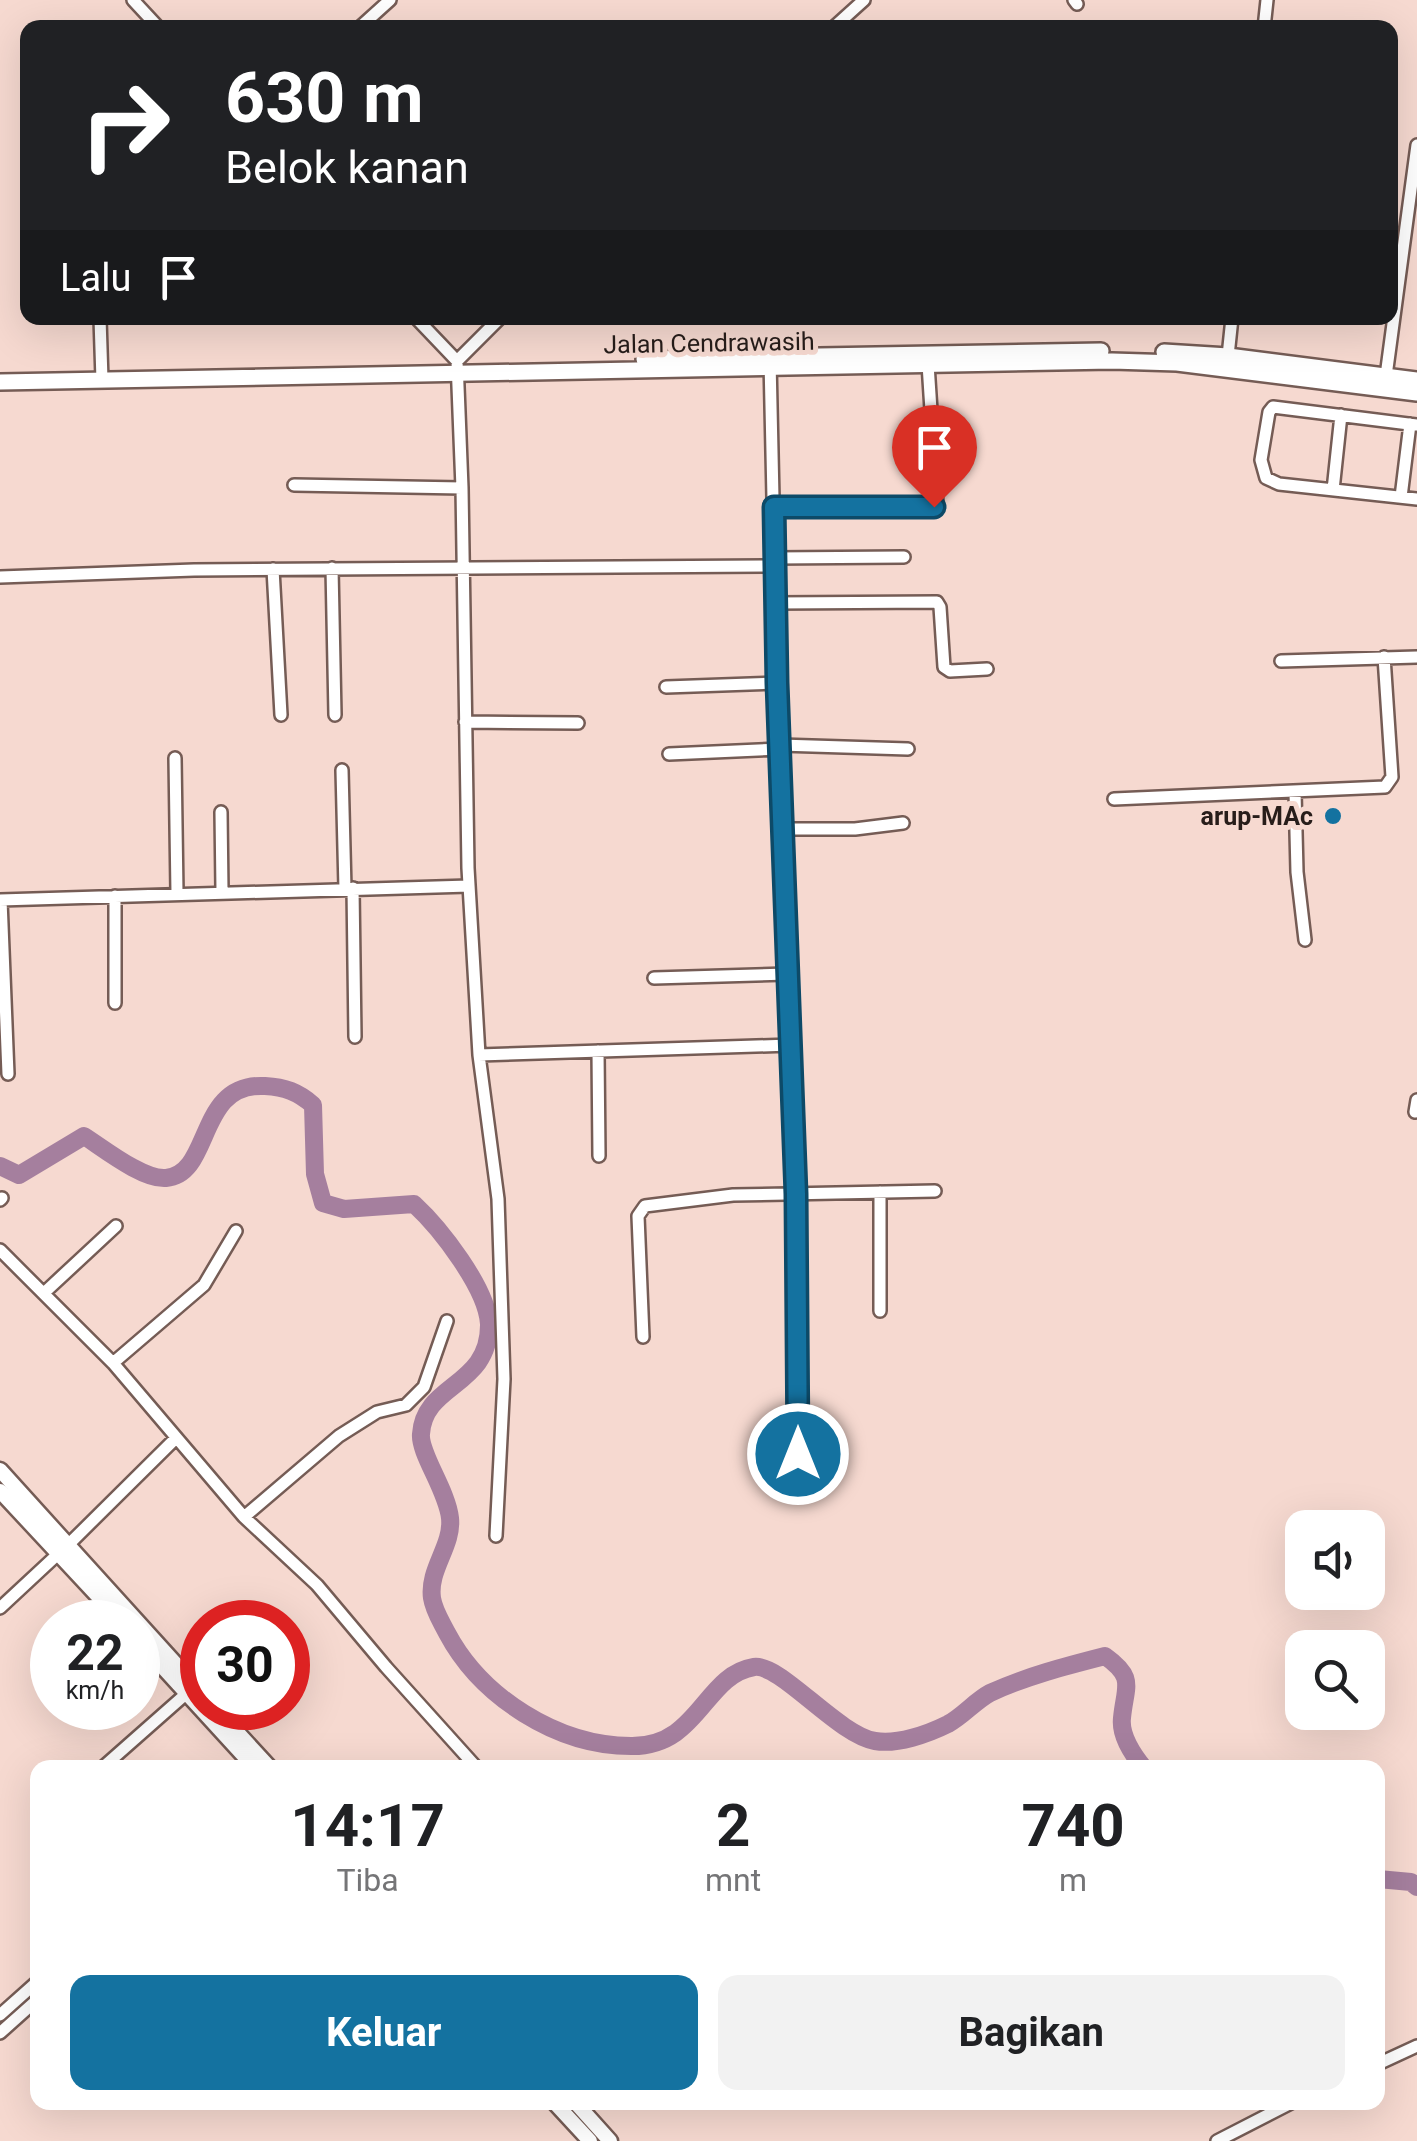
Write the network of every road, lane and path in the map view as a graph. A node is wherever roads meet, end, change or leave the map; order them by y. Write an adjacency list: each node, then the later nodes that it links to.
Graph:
1 (390, 0): 3 (street)
2 (864, 0): 4 (street)
3 (367, 20)
4 (842, 20)
5 (1417, 145): 6 (street)
6 (1398, 287)
7 (100, 325): 17 (street)
8 (422, 325): 15 (street)
9 (494, 325): 15 (street)
10 (1231, 325): 12 (street)
11 (1393, 325): 18 (street)
12 (1228, 356): 13 (main road, Jalan Cendrawasih); 18 (main road, Jalan Cendrawasih)
13 (770, 362): 14 (main road, Jalan Cendrawasih); 15 (main road, Jalan Cendrawasih); 29 (street)
14 (928, 364): 21 (main road, Jalan Cendrawasih); 29 (street)
15 (457, 366): 17 (main road, Jalan Cendrawasih); 25 (street)
16 (0, 372): 17 (main road, Jalan Cendrawasih)
17 (102, 375): 20 (main road, Jalan Cendrawasih)
18 (1386, 376): 19 (main road, Jalan Cendrawasih)
19 (1417, 380)
20 (0, 382)
21 (1417, 393)
22 (1341, 415): 23 (street); 26 (street); 26 (street)
23 (1413, 424): 27 (street)
24 (294, 485): 25 (street)
25 (462, 488): 32 (street)
26 (1333, 490): 27 (street)
27 (1401, 498): 28 (street)
28 (1417, 499)
29 (774, 507): 31 (street)
30 (904, 557): 31 (street)
31 (774, 562): 32 (street); 36 (street)
32 (462, 566): 33 (street); 45 (street)
33 (332, 568): 34 (street); 44 (street)
34 (273, 569): 35 (street); 43 (street)
35 (0, 577)
36 (775, 603): 40 (street); 41 (street)
37 (1417, 657): 38 (street)
38 (1384, 658): 39 (street); 52 (street)
39 (1280, 661)
40 (987, 669)
41 (777, 683): 42 (street); 47 (street)
42 (666, 687)
43 (281, 715)
44 (335, 715)
45 (465, 722): 46 (street); 57 (street)
46 (578, 723)
47 (780, 747): 48 (street); 49 (street); 56 (street)
48 (908, 749)
49 (669, 754)
50 (175, 758): 60 (street)
51 (342, 770): 58 (street)
52 (1295, 792): 53 (street); 63 (street)
53 (1114, 799)
54 (222, 812): 59 (street)
55 (903, 823): 56 (street)
56 (783, 829): 64 (street)
57 (469, 886): 58 (street); 70 (street)
58 (349, 889): 59 (street); 67 (street)
59 (222, 891): 60 (street)
60 (177, 893): 61 (street)
61 (115, 896): 62 (street); 66 (street)
62 (1, 900): 71 (street)
63 (1304, 940)
64 (787, 974): 65 (street); 68 (street)
65 (654, 978)
66 (116, 1004)
67 (355, 1036)
68 (790, 1045): 69 (street); 75 (street)
69 (598, 1051): 70 (street); 72 (street)
70 (480, 1054): 89 (street)
71 (8, 1074)
72 (599, 1156)
73 (935, 1191): 74 (street)
74 (880, 1192): 75 (street); 80 (street)
75 (796, 1194): 82 (street); 85 (street)
76 (116, 1226): 79 (street)
77 (236, 1232): 83 (street)
78 (0, 1250): 79 (street)
79 (46, 1292): 83 (street)
80 (880, 1310)
81 (447, 1322): 88 (street)
82 (643, 1337)
83 (113, 1362): 84 (street)
84 (176, 1438): 88 (street); 90 (street)
85 (798, 1454)
86 (0, 1470): 90 (street)
87 (0, 1491): 90 (street)
88 (244, 1517): 102 (street)
89 (496, 1536)
90 (63, 1550): 91 (street); 92 (street); 94 (street)
91 (104, 1600)
92 (0, 1608)
93 (160, 1660): 95 (street)
94 (180, 1677)
95 (180, 1679)
96 (180, 1705): 99 (street)
97 (225, 1730): 100 (street)
98 (235, 1730): 101 (street)
99 (112, 1760)
100 (249, 1760)
101 (263, 1760)
102 (470, 1760)
103 (30, 1988): 105 (street)
104 (30, 2006): 106 (street)
105 (0, 2015)
106 (0, 2033)
107 (1417, 2046): 108 (street)
108 (1385, 2061)
109 (561, 2110): 112 (street)
110 (582, 2110): 113 (street)
111 (1277, 2110): 114 (street)
112 (590, 2141)
113 (610, 2141)
114 (1217, 2141)

